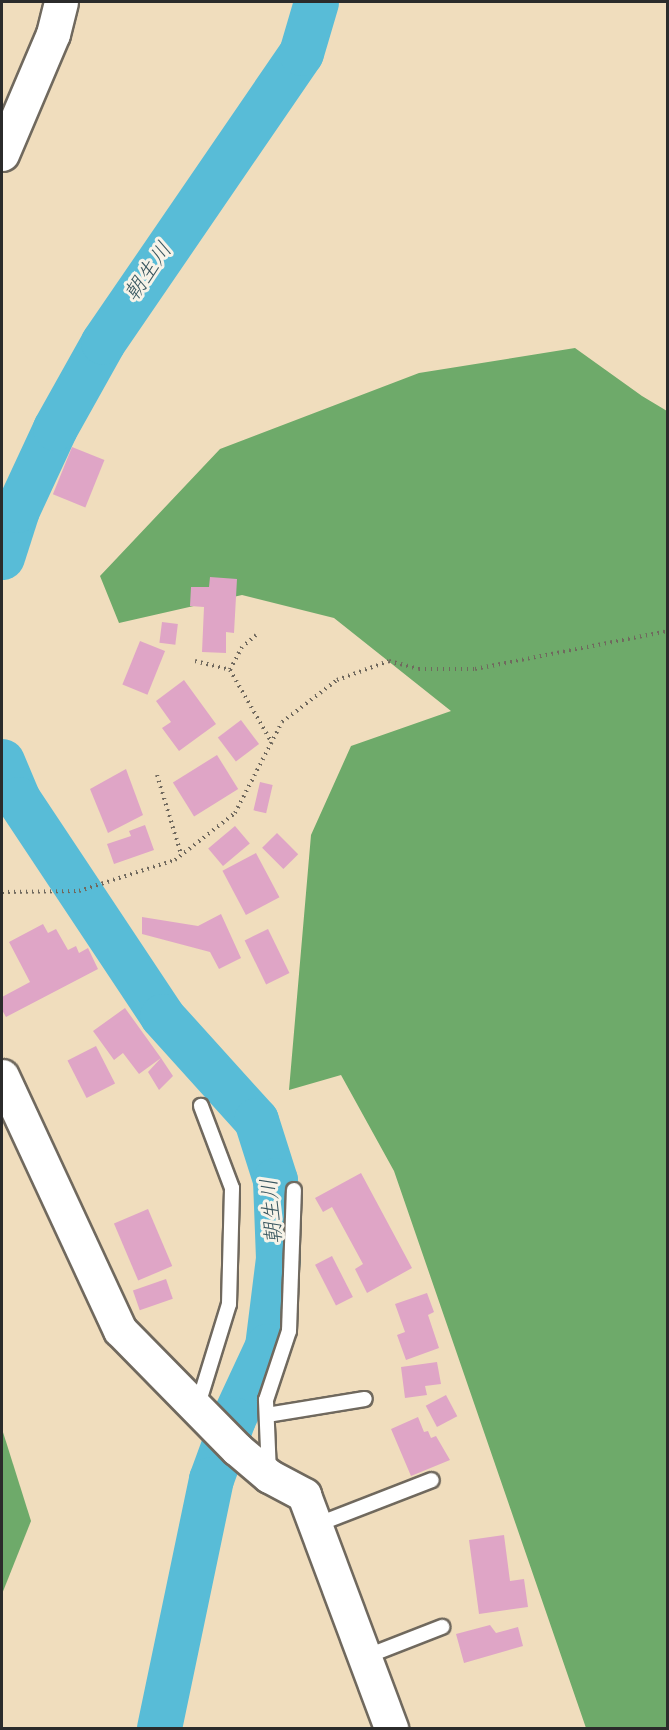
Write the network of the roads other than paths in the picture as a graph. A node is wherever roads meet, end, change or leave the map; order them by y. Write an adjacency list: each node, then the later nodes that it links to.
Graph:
1 (61, 2): 2 (street)
2 (2, 154)
3 (2, 1076): 7 (street)
4 (201, 1106): 7 (lane)
5 (294, 1191): 8 (lane)
6 (365, 1398): 8 (lane)
7 (196, 1410): 9 (street)
8 (267, 1415): 9 (lane)
9 (269, 1476): 11 (street)
10 (432, 1480): 11 (lane)
11 (316, 1525): 13 (street)
12 (442, 1627): 13 (lane)
13 (365, 1657): 14 (street)
14 (391, 1728)

